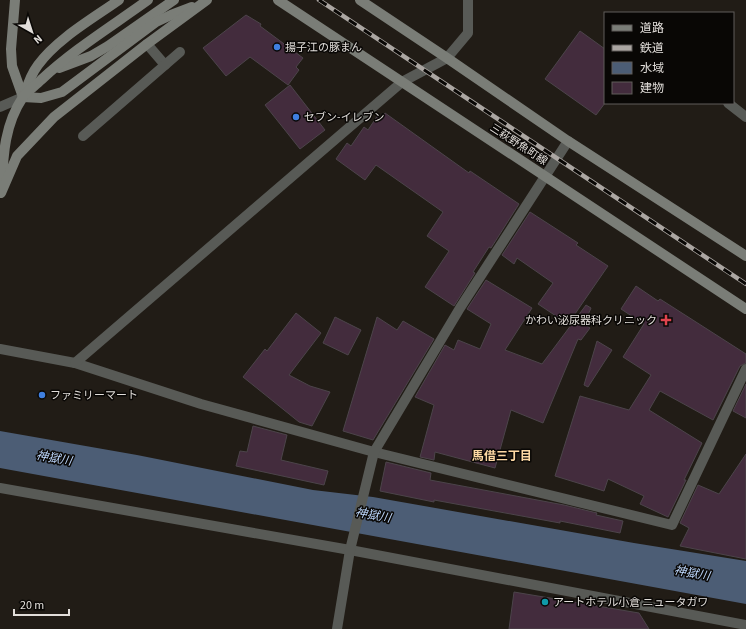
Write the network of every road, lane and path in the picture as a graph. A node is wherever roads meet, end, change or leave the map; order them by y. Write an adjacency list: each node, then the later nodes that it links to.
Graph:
1 (15, 0): 17 (street)
2 (119, 0): 17 (street)
3 (148, 0): 15 (street)
4 (174, 0): 15 (street)
5 (278, 0): 16 (street, 三萩野魚町線)
6 (360, 0): 10 (street)
7 (367, 0): 10 (street)
8 (468, 0): 13 (street)
9 (204, 2): 11 (street); 17 (street)
10 (377, 12): 13 (street)
11 (147, 44): 14 (street); 24 (street)
12 (180, 52): 14 (street)
13 (447, 58): 16 (street); 22 (street)
14 (165, 65): 21 (street)
15 (50, 72): 17 (street)
16 (402, 82): 23 (street, 三萩野魚町線); 28 (street)
17 (23, 96): 19 (street); 24 (street)
18 (729, 104): 20 (street)
19 (0, 107)
20 (746, 116)
21 (83, 136)
22 (568, 140): 23 (street); 25 (street)
23 (545, 175): 26 (street, 三萩野魚町線); 30 (street)
24 (1, 196)
25 (746, 256)
26 (746, 309)
27 (0, 349): 28 (street)
28 (75, 363): 30 (street)
29 (746, 369): 30 (street)
30 (374, 452): 32 (street)
31 (0, 488): 32 (street)
32 (350, 550): 33 (street); 34 (street)
33 (744, 626)
34 (337, 629)

